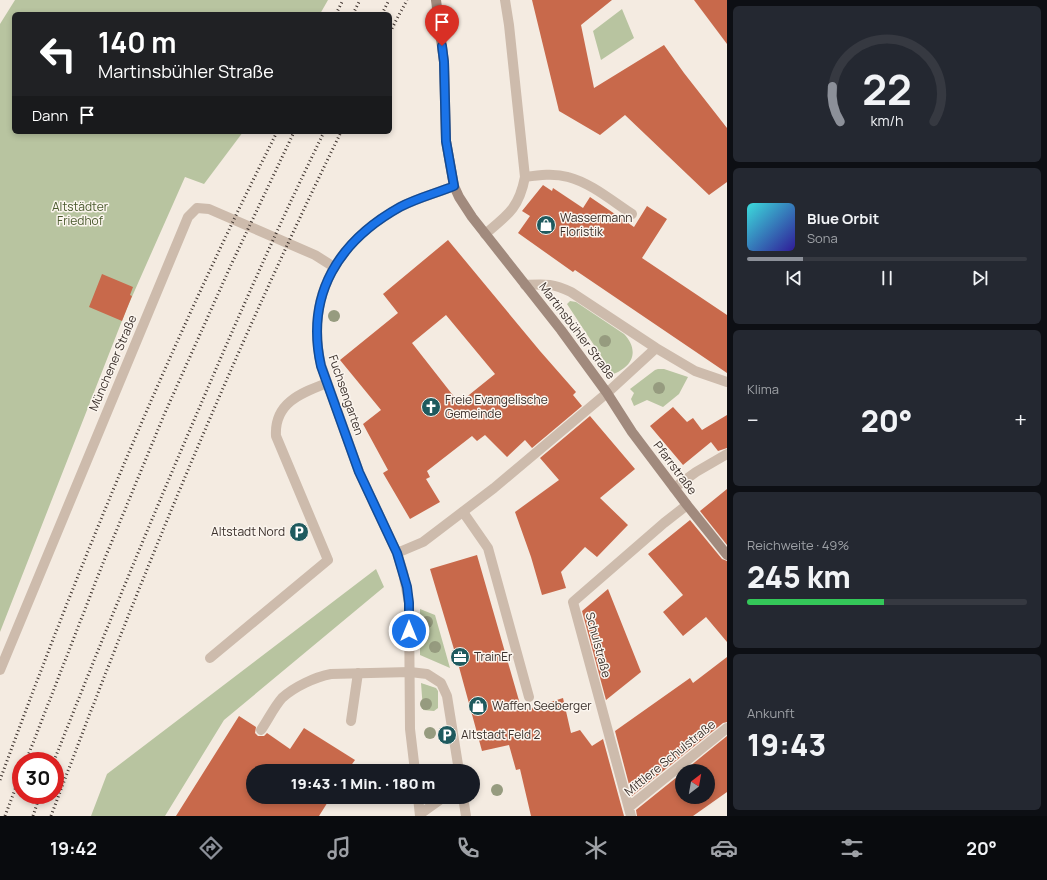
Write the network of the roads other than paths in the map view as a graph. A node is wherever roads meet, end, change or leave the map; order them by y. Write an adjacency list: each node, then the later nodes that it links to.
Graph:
1 (436, 0): 4 (street, Martinsbühler Straße)
2 (505, 0): 3 (street)
3 (525, 177): 5 (street); 6 (street)
4 (454, 186): 6 (street, Martinsbühler Straße); 7 (street, Fuchsengarten)
5 (632, 214)
6 (484, 234): 8 (street, Martinsbühler Straße)
7 (334, 267): 11 (street, Fuchsengarten); 20 (street, Münchener Straße)
8 (525, 285): 9 (street, Martinsbühler Straße); 12 (street, Martinsbühler Straße)
9 (656, 348): 10 (street, Martinsbühler Straße); 12 (street)
10 (727, 382)
11 (327, 383): 17 (street, Fuchsengarten); 19 (street)
12 (607, 393): 14 (street, Pfarrstraße); 16 (street)
13 (727, 454): 14 (street)
14 (674, 488): 15 (street, Pfarrstraße)
15 (687, 505): 18 (street, Pfarrstraße); 32 (street, Schulstraße)
16 (463, 512): 17 (street); 23 (street)
17 (397, 553): 21 (street, Fuchsengarten)
18 (727, 555)
19 (210, 658)
20 (0, 670)
21 (410, 672): 22 (street); 27 (street, Fuchsengarten); 28 (street)
22 (358, 673): 24 (street); 26 (street)
23 (529, 697)
24 (351, 721)
25 (727, 728): 32 (street, Mittlere Schulstraße)
26 (261, 730)
27 (414, 764)
28 (458, 764)
29 (419, 804): 33 (street)
30 (435, 804): 33 (street)
31 (464, 804): 34 (street)
32 (630, 812)
33 (420, 815)
34 (466, 816)

